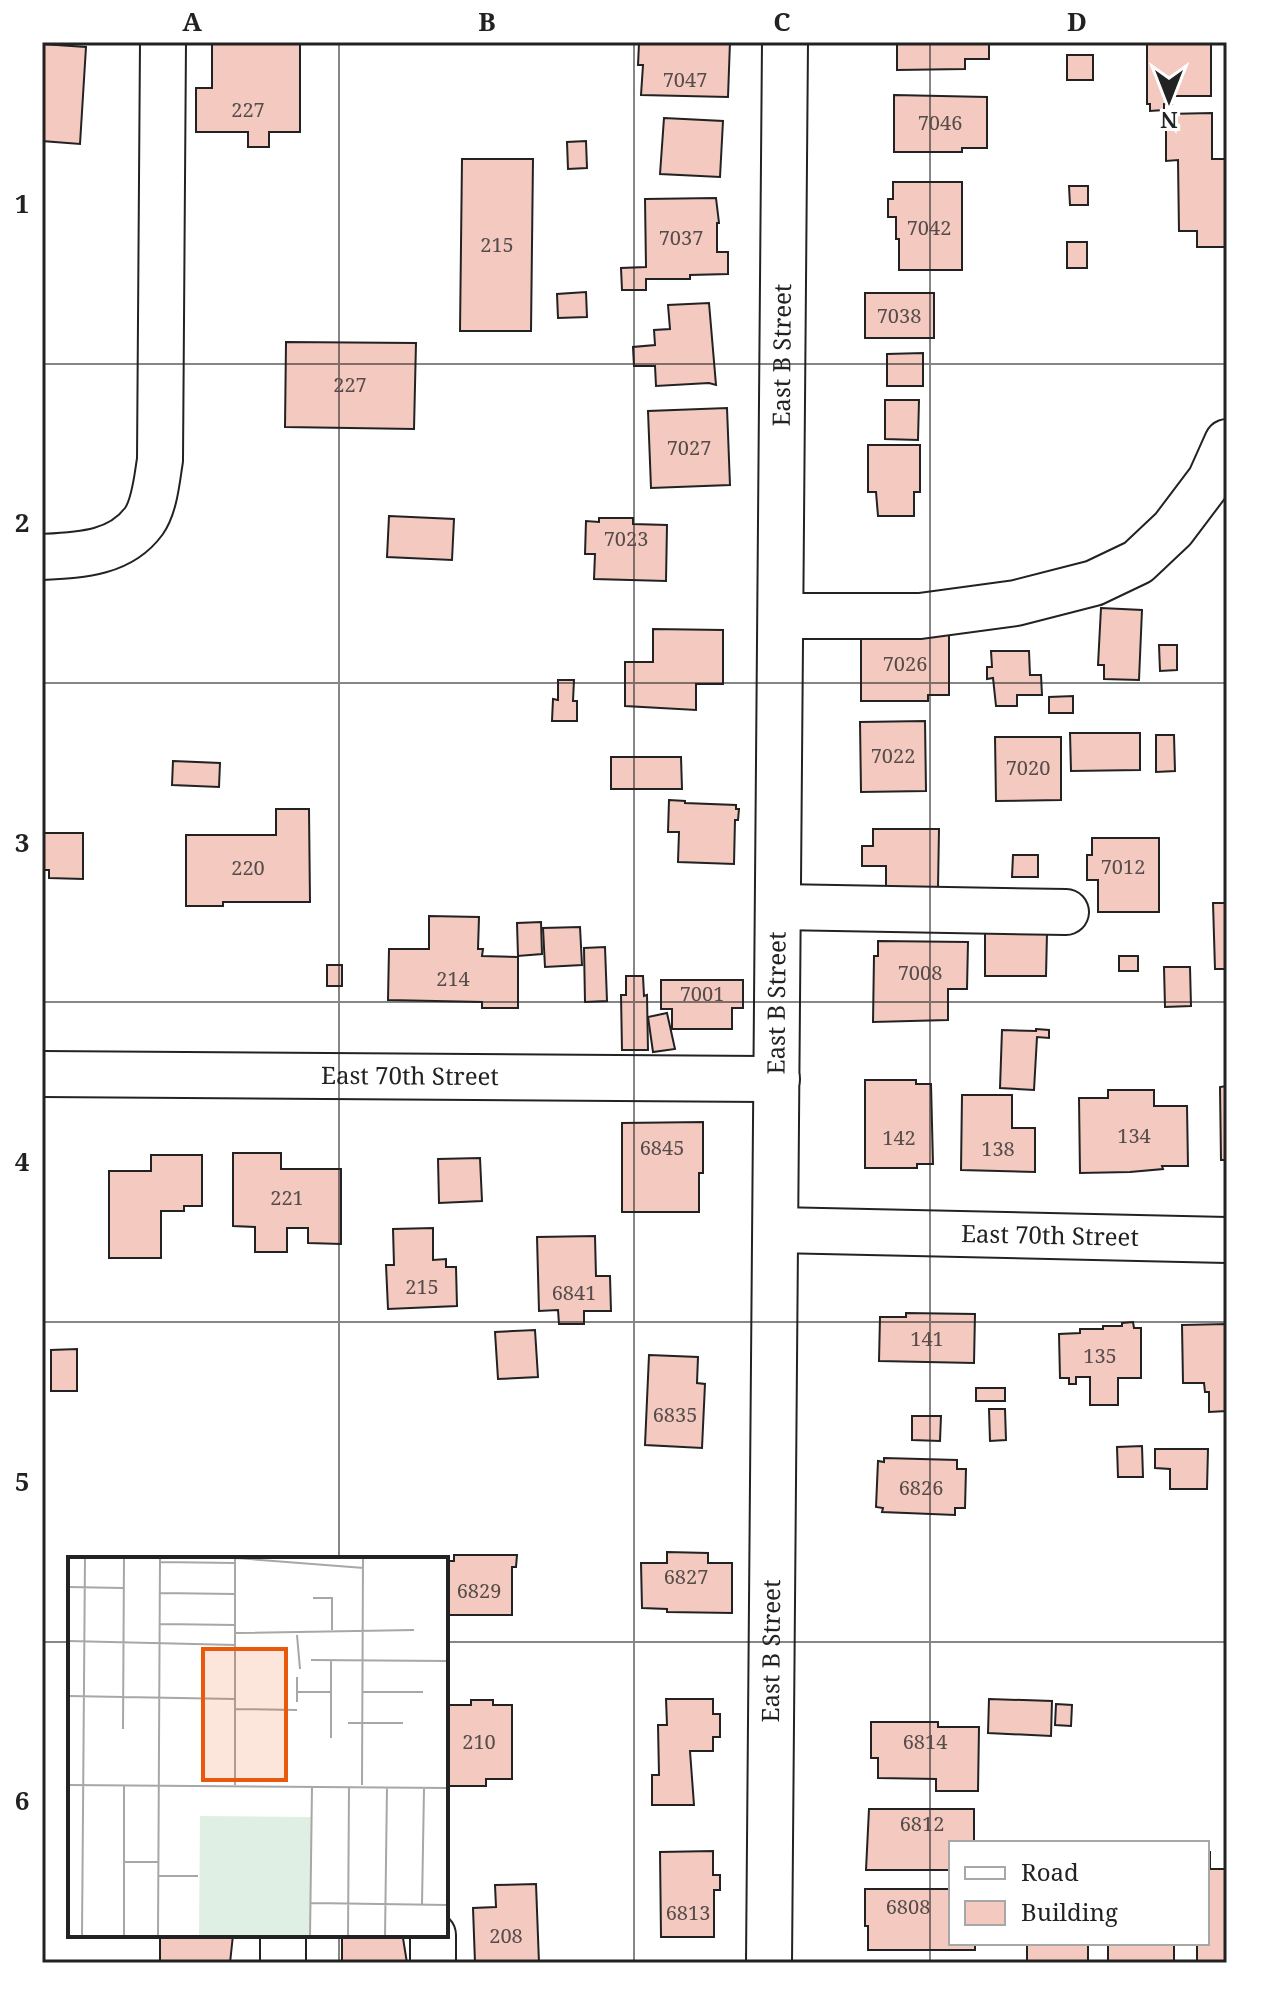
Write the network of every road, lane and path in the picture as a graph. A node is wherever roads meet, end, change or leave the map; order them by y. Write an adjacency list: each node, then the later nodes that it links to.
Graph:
1 (163, 42): 4 (street)
2 (785, 42): 5 (street, East B Street)
3 (1227, 442): 5 (street)
4 (42, 557)
5 (781, 616): 6 (street, East B Street)
6 (779, 907): 7 (street); 9 (street, East B Street)
7 (1066, 912)
8 (42, 1074): 9 (street, East 70th Street)
9 (777, 1079): 10 (street, East B Street)
10 (776, 1230): 11 (street, East 70th Street); 16 (street, East B Street)
11 (1227, 1240)
12 (283, 1937): 14 (street)
13 (433, 1937): 15 (street)
14 (283, 1963)
15 (433, 1963)
16 (769, 1963)

